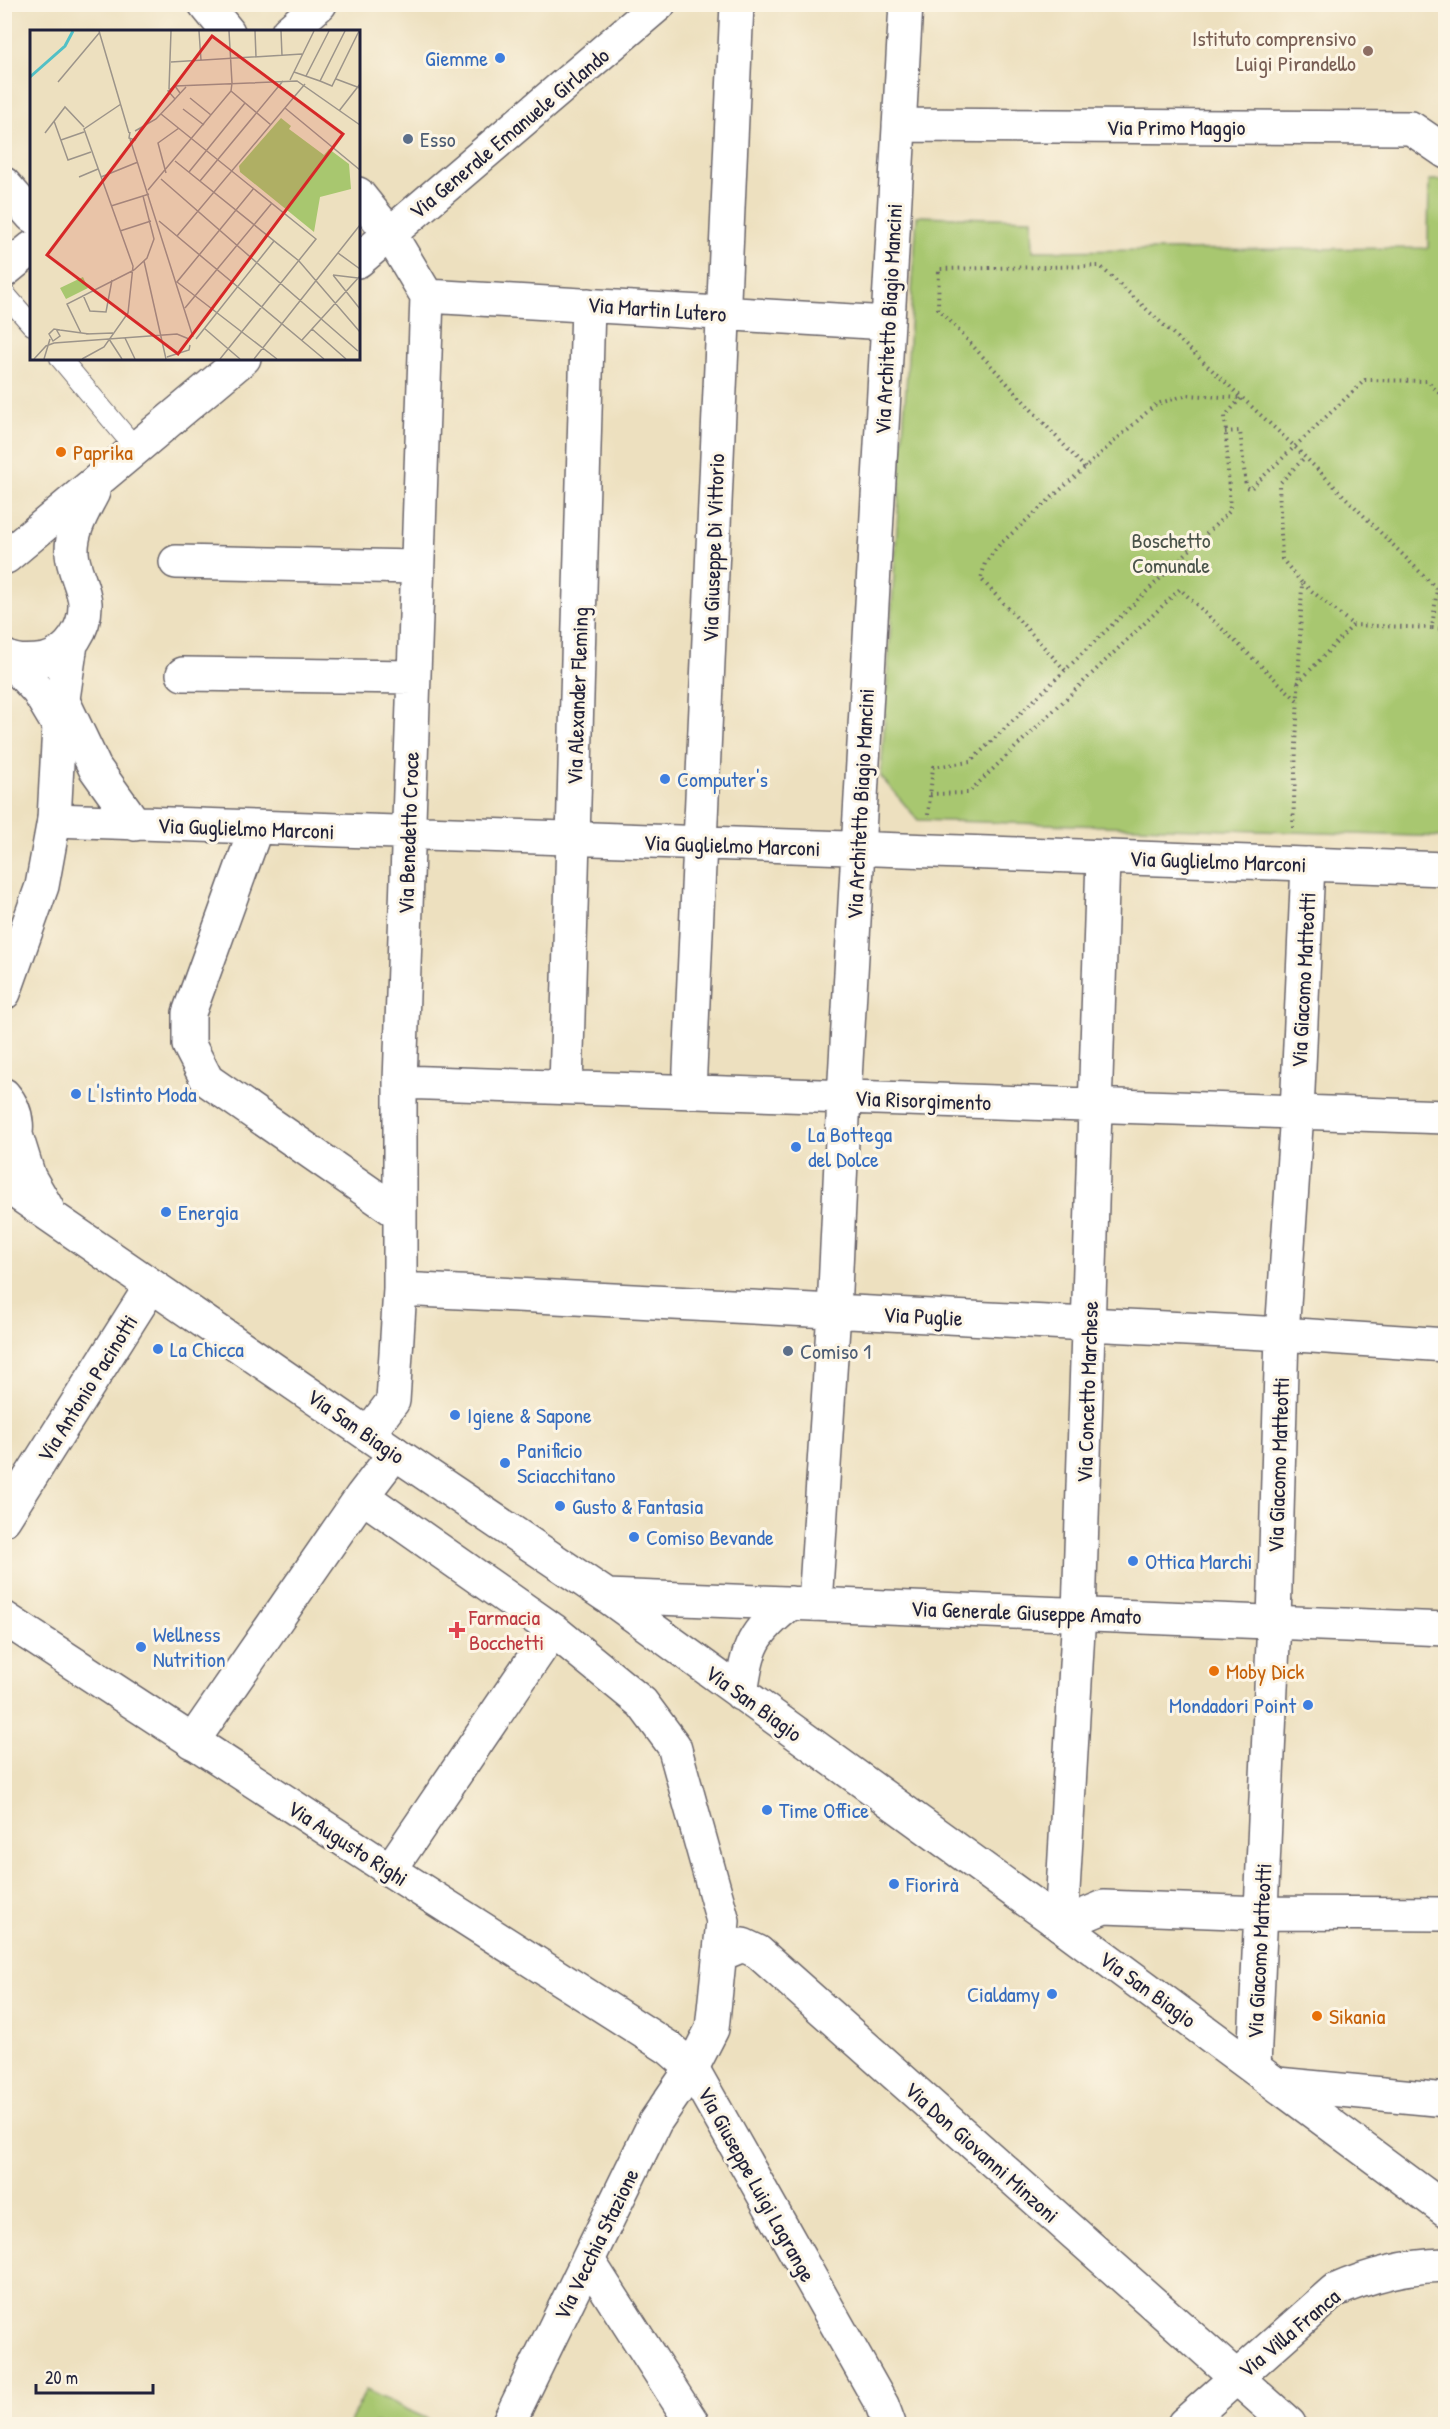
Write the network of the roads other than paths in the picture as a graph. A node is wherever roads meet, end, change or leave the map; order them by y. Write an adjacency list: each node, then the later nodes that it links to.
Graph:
1 (205, 4): 6 (street)
2 (320, 4): 7 (street)
3 (659, 4): 13 (street, Via Generale Emanuele Girlando)
4 (737, 4): 20 (street, Via Giuseppe Di Vittorio)
5 (906, 4): 8 (street, Via Architetto Biagio Mancini)
6 (226, 30)
7 (290, 30)
8 (899, 125): 9 (street, Via Primo Maggio); 22 (street, Via Architetto Biagio Mancini)
9 (1446, 152)
10 (4, 184): 12 (street)
11 (360, 196): 13 (street)
12 (30, 214)
13 (390, 234): 15 (street, Via Generale Emanuele Girlando); 18 (street)
14 (30, 250): 16 (street)
15 (360, 259)
16 (4, 271)
17 (4, 293): 21 (lane)
18 (427, 296): 19 (street, Via Martin Lutero); 29 (street, Via Benedetto Croce)
19 (588, 305): 20 (street, Via Martin Lutero); 40 (street, Via Alexander Fleming)
20 (723, 313): 22 (street, Via Martin Lutero); 41 (street, Via Giuseppe Di Vittorio)
21 (30, 323)
22 (888, 323): 42 (street, Via Architetto Biagio Mancini)
23 (62, 360): 25 (lane)
24 (242, 360): 25 (street)
25 (137, 450): 26 (street)
26 (98, 483): 27 (street); 30 (street)
27 (5, 558): 30 (street)
28 (176, 562): 29 (street)
29 (416, 567): 34 (street, Via Benedetto Croce)
30 (78, 580): 31 (street)
31 (71, 644): 32 (street); 35 (street)
32 (6, 658): 35 (street)
33 (183, 675): 34 (street)
34 (413, 677): 39 (street, Via Benedetto Croce)
35 (61, 713): 36 (street); 37 (street)
36 (54, 820): 37 (street, Via Guglielmo Marconi); 46 (street)
37 (135, 824): 38 (street, Via Guglielmo Marconi)
38 (256, 828): 39 (street, Via Guglielmo Marconi); 57 (street)
39 (408, 833): 40 (street, Via Guglielmo Marconi); 47 (street, Via Benedetto Croce)
40 (573, 839): 41 (street, Via Guglielmo Marconi); 48 (street, Via Alexander Fleming)
41 (700, 844): 42 (street, Via Guglielmo Marconi); 49 (street, Via Giuseppe Di Vittorio)
42 (858, 849): 43 (street, Via Guglielmo Marconi); 51 (street, Via Architetto Biagio Mancini)
43 (1103, 858): 44 (street, Via Guglielmo Marconi); 52 (street, Via Concetto Marchese)
44 (1300, 864): 45 (street, Via Guglielmo Marconi); 53 (street, Via Giacomo Matteotti)
45 (1446, 869)
46 (4, 993)
47 (400, 1082): 48 (street, Via Risorgimento); 57 (street, Via Benedetto Croce)
48 (566, 1087): 49 (street, Via Risorgimento)
49 (689, 1092): 51 (street, Via Risorgimento)
50 (4, 1095): 55 (street)
51 (844, 1097): 52 (street, Via Risorgimento); 61 (street, Via Architetto Biagio Mancini)
52 (1095, 1105): 53 (street, Via Risorgimento); 62 (street, Via Concetto Marchese)
53 (1297, 1112): 54 (street, Via Risorgimento); 63 (street, Via Giacomo Matteotti)
54 (1446, 1118)
55 (10, 1144): 58 (street)
56 (4, 1184): 58 (street, Via San Biagio)
57 (400, 1214): 60 (street, Via Benedetto Croce)
58 (51, 1215): 59 (street, Via San Biagio)
59 (151, 1286): 65 (street, Via San Biagio); 68 (street, Via Antonio Pacinotti)
60 (400, 1289): 61 (street, Via Puglie); 65 (street, Via Benedetto Croce)
61 (834, 1311): 62 (street, Via Puglie); 70 (street, Via Architetto Biagio Mancini)
62 (1090, 1325): 63 (street, Via Puglie); 71 (street, Via Concetto Marchese)
63 (1282, 1334): 64 (street, Via Puglie); 73 (street, Via Giacomo Matteotti)
64 (1446, 1345)
65 (368, 1434): 66 (street, Via San Biagio)
66 (395, 1453): 67 (street); 69 (street, Via San Biagio)
67 (362, 1496): 75 (street, Via Giuseppe Luigi Lagrange); 77 (street)
68 (4, 1519)
69 (607, 1596): 70 (street, Via Generale Giuseppe Amato); 76 (street, Via San Biagio)
70 (803, 1604): 71 (street, Via Generale Giuseppe Amato); 76 (street)
71 (1079, 1613): 73 (street, Via Generale Giuseppe Amato); 81 (street, Via Concetto Marchese)
72 (4, 1618): 77 (street, Via Augusto Righi)
73 (1274, 1621): 74 (street, Via Generale Giuseppe Amato); 79 (street, Via Giacomo Matteotti)
74 (1446, 1629)
75 (553, 1630): 78 (street); 82 (street, Via Giuseppe Luigi Lagrange)
76 (741, 1694): 81 (street, Via San Biagio)
77 (192, 1742): 78 (street, Via Augusto Righi)
78 (390, 1870): 83 (street, Via Augusto Righi)
79 (1261, 1913): 80 (street); 81 (street); 84 (street, Via Giacomo Matteotti)
80 (1446, 1914)
81 (1061, 1925): 84 (street, Via San Biagio)
82 (721, 1953): 83 (street, Via Giuseppe Luigi Lagrange); 89 (street, Via Don Giovanni Minzoni)
83 (692, 2068): 87 (street, Via Vecchia Stazione); 92 (street, Via Giuseppe Luigi Lagrange)
84 (1266, 2075): 85 (street); 86 (street, Via San Biagio)
85 (1446, 2100)
86 (1446, 2210)
87 (589, 2262): 90 (street, Via Vecchia Stazione); 91 (street)
88 (1445, 2266): 89 (street, Via Villa Franca)
89 (1236, 2378): 93 (street, Via Villa Franca); 94 (street, Via Don Giovanni Minzoni)
90 (508, 2424)
91 (693, 2424)
92 (889, 2424)
93 (1184, 2424)
94 (1289, 2424)

